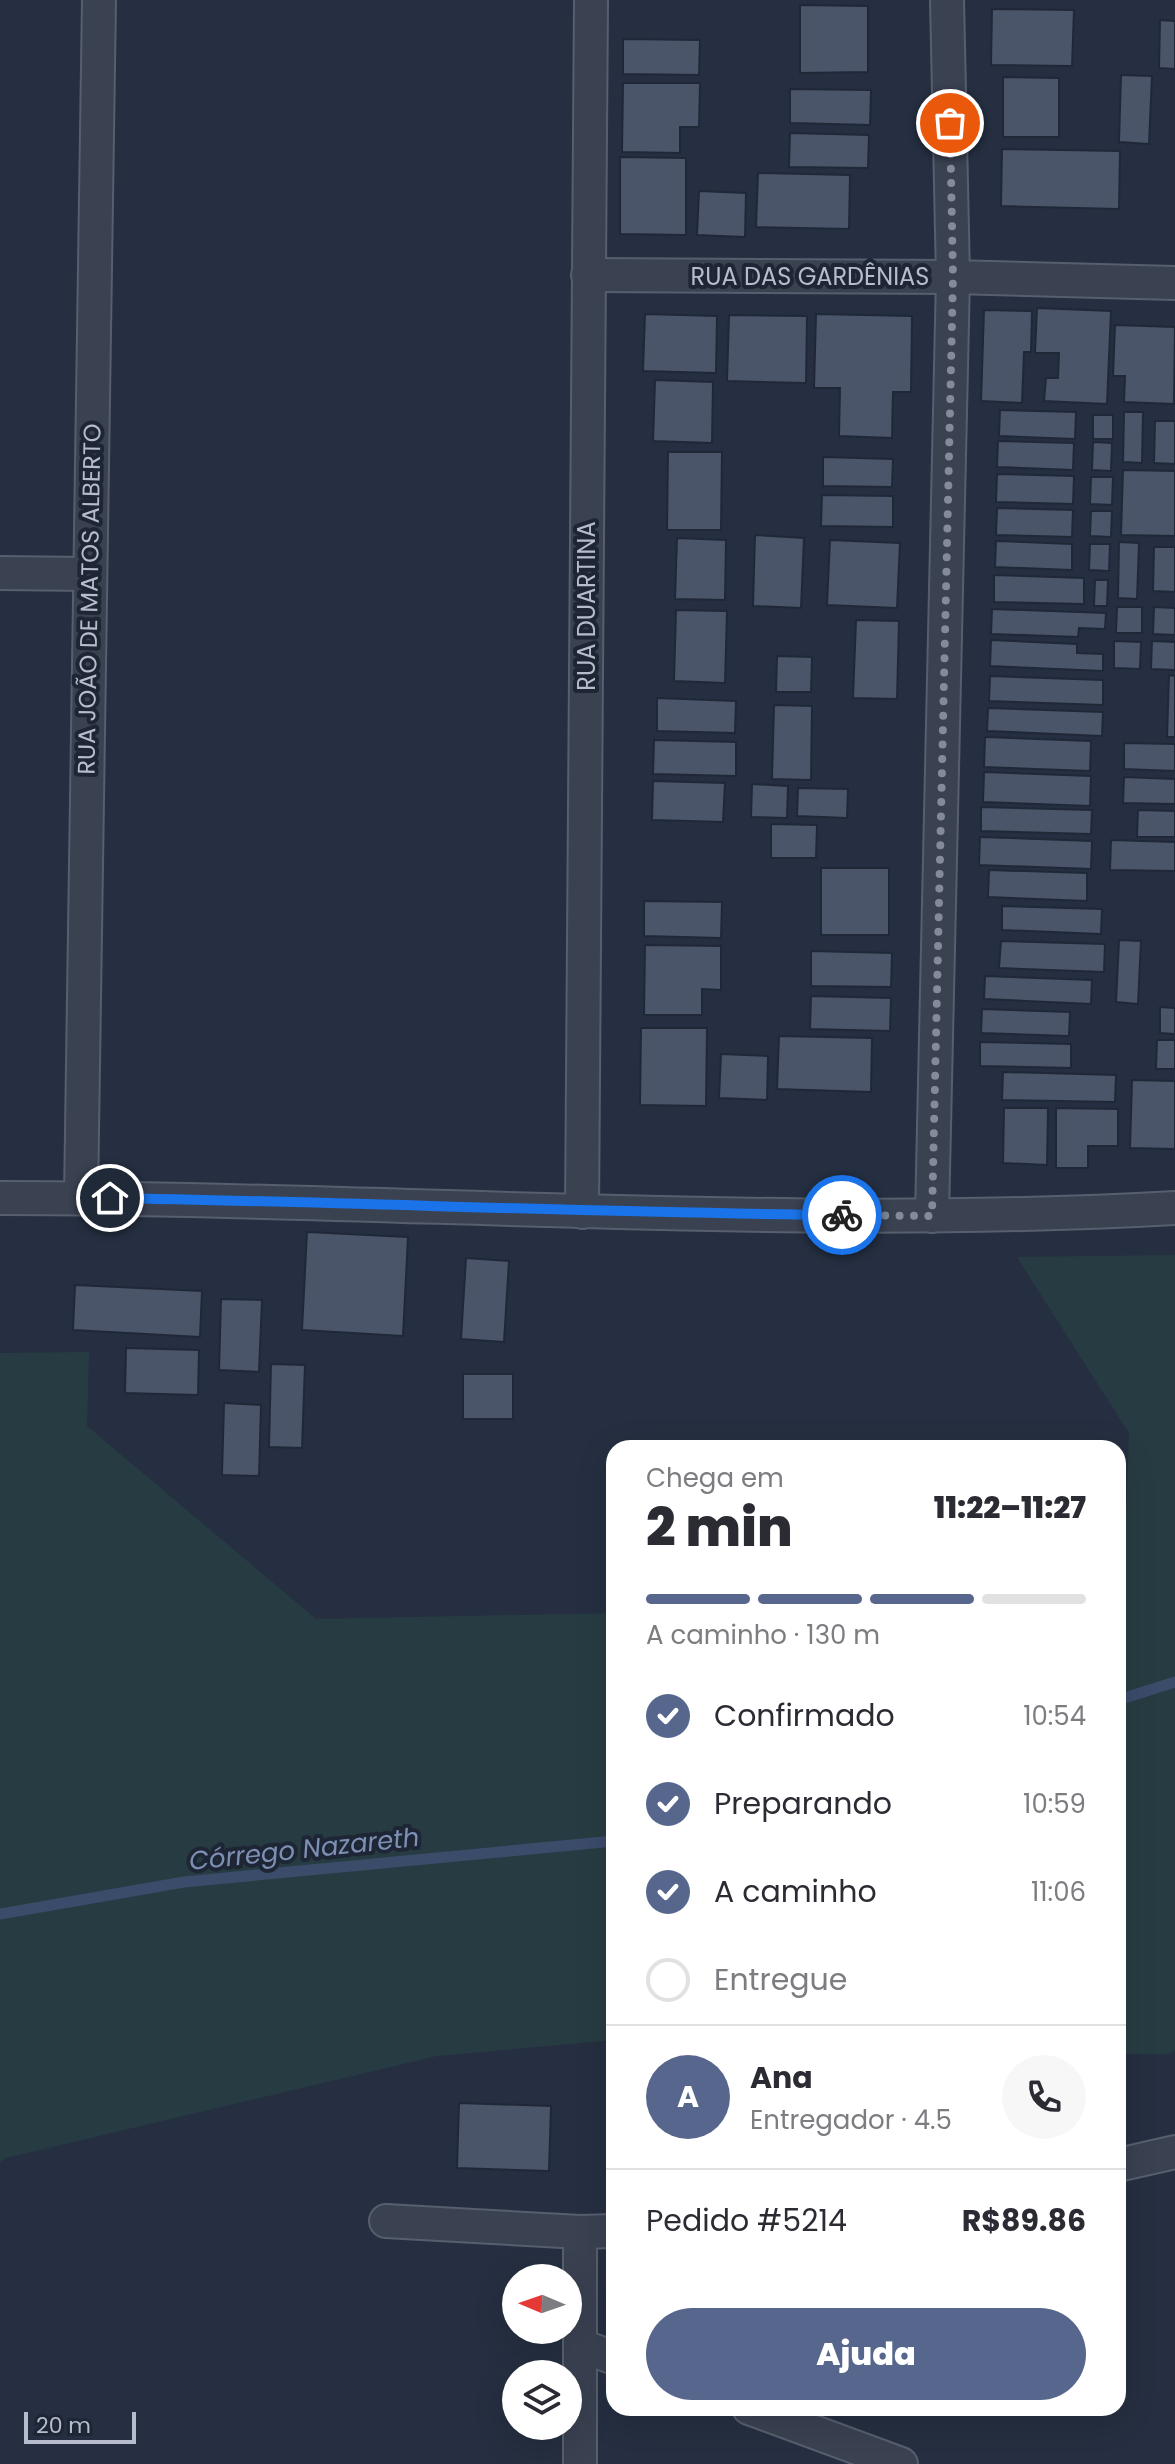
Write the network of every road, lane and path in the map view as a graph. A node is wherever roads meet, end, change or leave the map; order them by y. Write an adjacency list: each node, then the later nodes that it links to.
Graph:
1 (99, 0): 8 (street, RUA JOÃO DE MATOS ALBERTO)
2 (591, 0): 4 (street, RUA DUARTINA)
3 (947, 0): 5 (street)
4 (588, 275): 5 (street, RUA DAS GARDÊNIAS); 12 (street, RUA DUARTINA)
5 (953, 277): 6 (street, RUA DAS GARDÊNIAS); 13 (street)
6 (1175, 283)
7 (0, 573): 8 (street)
8 (89, 574): 10 (street, RUA JOÃO DE MATOS ALBERTO)
9 (0, 1198): 10 (street)
10 (81, 1198): 12 (street)
11 (1175, 1208): 13 (street)
12 (582, 1212): 13 (street)
13 (932, 1216)
14 (1175, 2152): 15 (street)
15 (1126, 2163)
16 (386, 2221): 18 (street)
17 (606, 2231): 18 (street)
18 (580, 2232): 19 (street)
19 (582, 2346): 20 (street); 22 (street)
20 (606, 2355)
21 (771, 2416): 23 (street)
22 (580, 2464)
23 (901, 2464)

